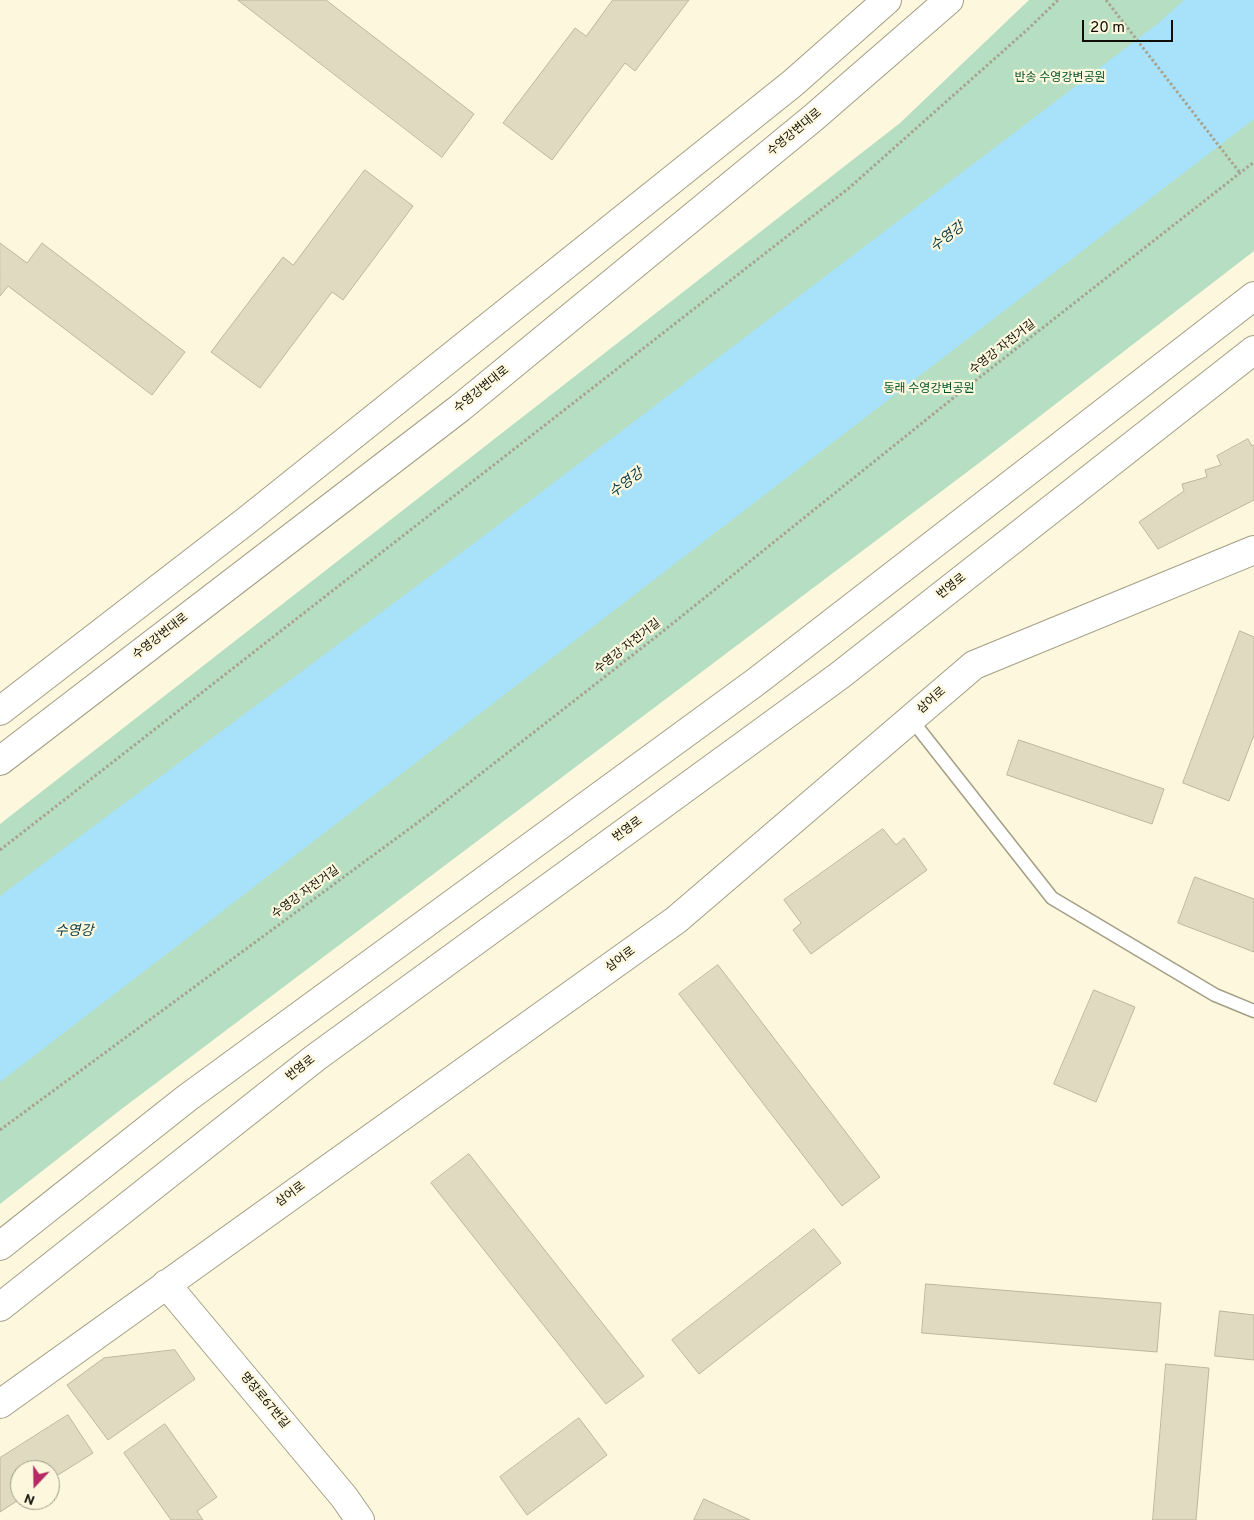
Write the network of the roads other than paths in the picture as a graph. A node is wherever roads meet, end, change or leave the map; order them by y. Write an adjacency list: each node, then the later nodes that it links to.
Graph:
1 (887, 0): 6 (main road)
2 (949, 0): 8 (main road, 수영강변대로)
3 (1254, 296): 10 (main road)
4 (1254, 350): 12 (main road, 번영로)
5 (1254, 550): 7 (main road, 삼어로)
6 (0, 711)
7 (911, 719): 9 (lane); 11 (main road, 삼어로)
8 (0, 761)
9 (1254, 1011)
10 (0, 1246)
11 (166, 1284): 13 (main road, 삼어로); 14 (main road, 명장로67번길)
12 (0, 1307)
13 (0, 1404)
14 (360, 1520)

